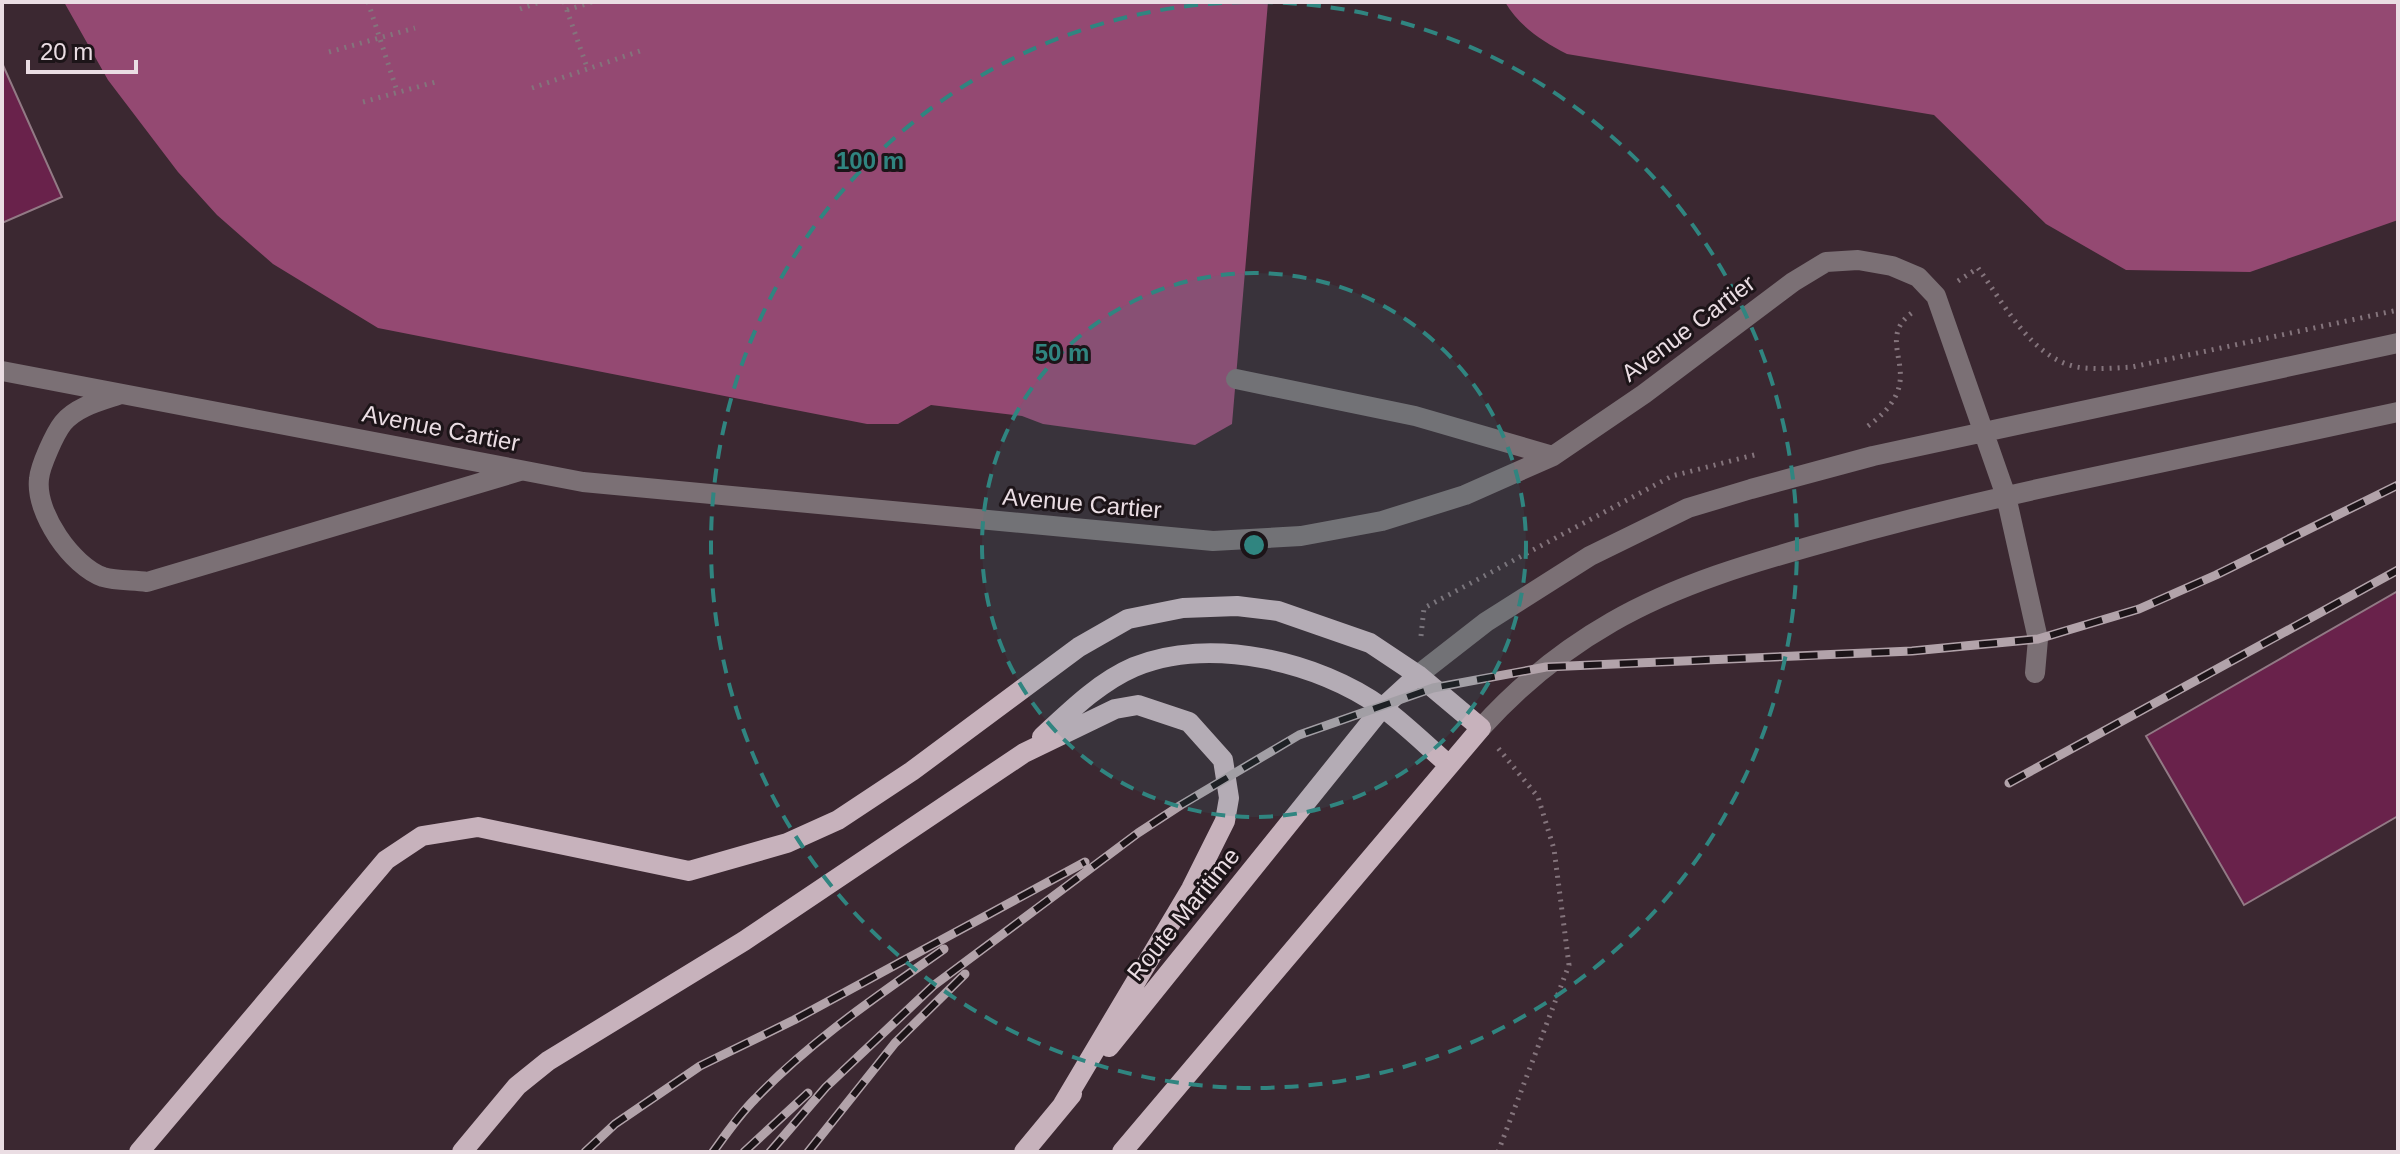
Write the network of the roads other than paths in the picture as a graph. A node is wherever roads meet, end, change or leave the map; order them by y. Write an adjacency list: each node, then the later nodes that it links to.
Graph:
1 (2398, 343): 6 (street)
2 (2, 371): 4 (street, Avenue Cartier)
3 (1236, 379): 7 (street)
4 (122, 394): 8 (street, Avenue Cartier); 8 (street)
5 (2398, 412): 9 (street)
6 (1986, 434): 7 (street, Avenue Cartier); 9 (street); 11 (street)
7 (1553, 456): 8 (street, Avenue Cartier)
8 (523, 470)
9 (2006, 496): 10 (street); 13 (street)
10 (2035, 673)
11 (1418, 675): 12 (main road); 13 (main road); 17 (main road)
12 (1382, 708): 14 (main road); 15 (main road); 16 (main road, Route Maritime)
13 (1481, 728): 15 (main road)
14 (1024, 753): 16 (main road); 18 (main road)
15 (1448, 764): 20 (main road)
16 (1063, 1104): 19 (main road, Route Maritime)
17 (139, 1152)
18 (462, 1152)
19 (1024, 1152)
20 (1122, 1152)

